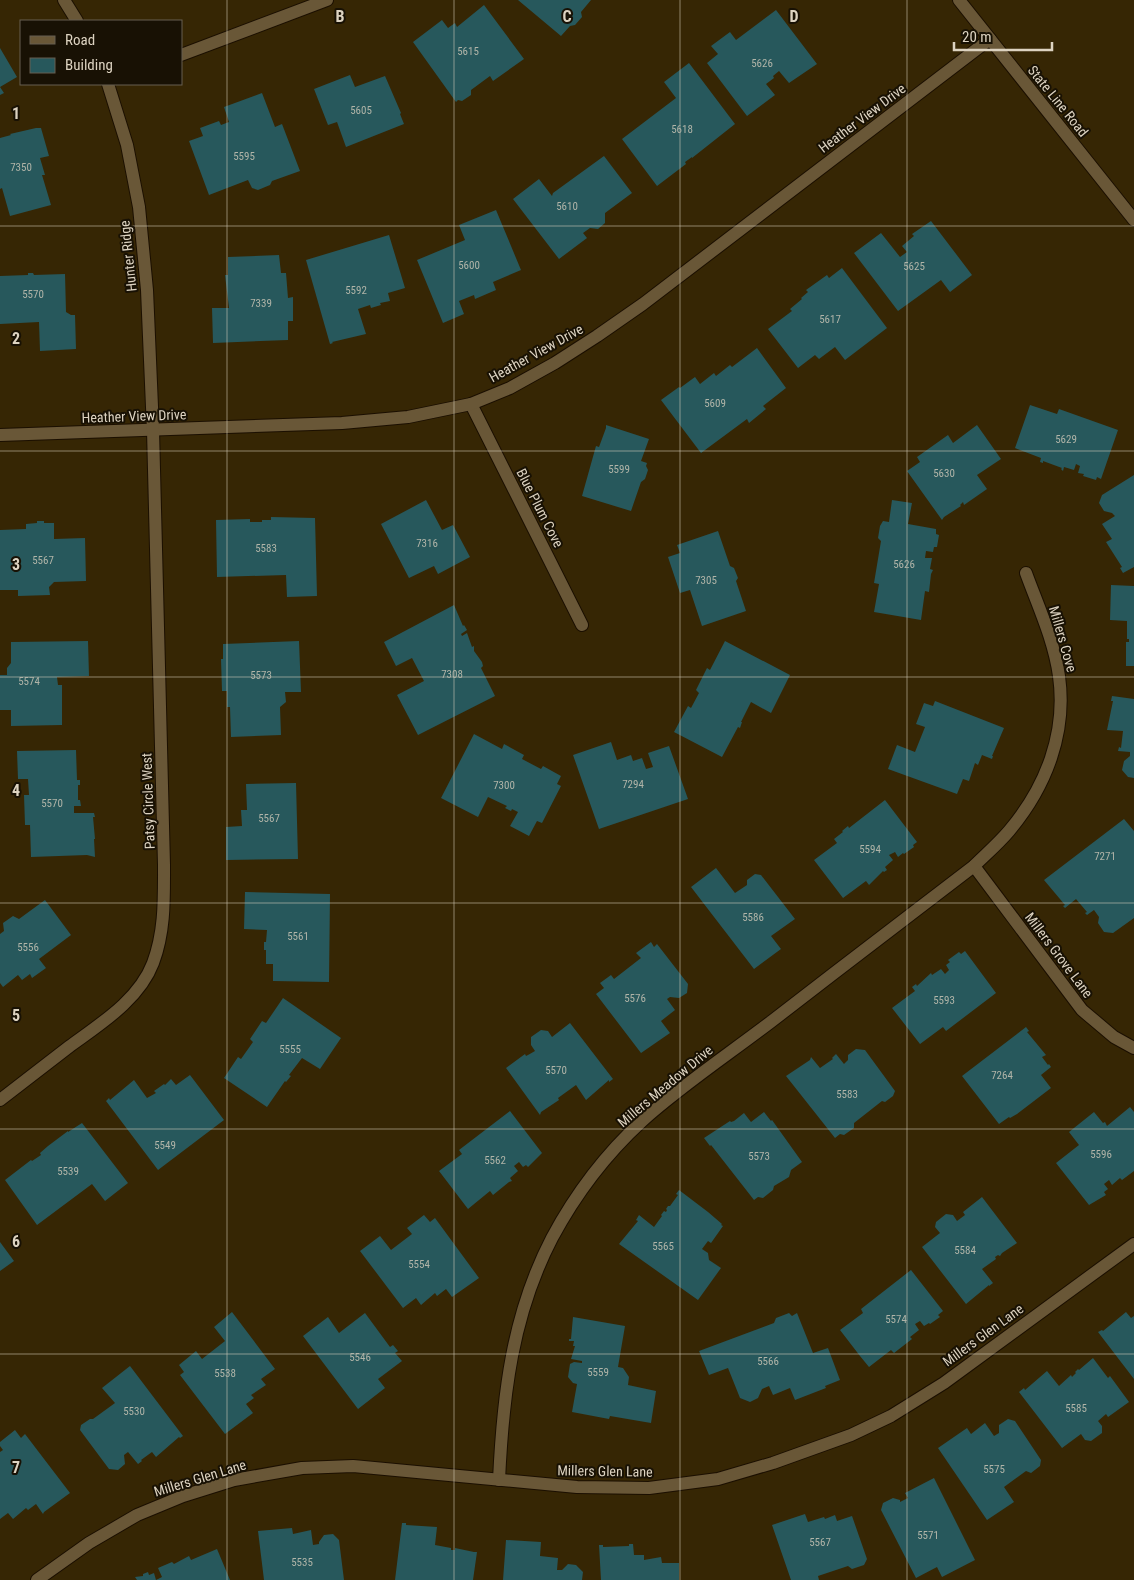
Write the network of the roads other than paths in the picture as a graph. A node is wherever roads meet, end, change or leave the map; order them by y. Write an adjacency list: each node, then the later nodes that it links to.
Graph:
1 (64, 0): 4 (street)
2 (327, 0): 6 (street)
3 (959, 0): 5 (street, State Line Road)
4 (76, 20)
5 (990, 39): 8 (street, State Line Road); 9 (street, Heather View Drive)
6 (182, 54)
7 (108, 85): 10 (street, Hunter Ridge)
8 (1134, 220)
9 (472, 404): 10 (street, Heather View Drive); 13 (street, Blue Plum Cove)
10 (153, 430): 11 (street, Heather View Drive); 16 (street, Patsy Circle West)
11 (0, 435)
12 (1026, 573): 14 (street, Millers Cove)
13 (582, 625)
14 (974, 866): 15 (street, Millers Grove Lane); 18 (street, Millers Meadow Drive)
15 (1134, 1048)
16 (0, 1100)
17 (1134, 1244): 18 (street, Millers Glen Lane)
18 (498, 1480): 19 (street, Millers Glen Lane)
19 (37, 1580)

